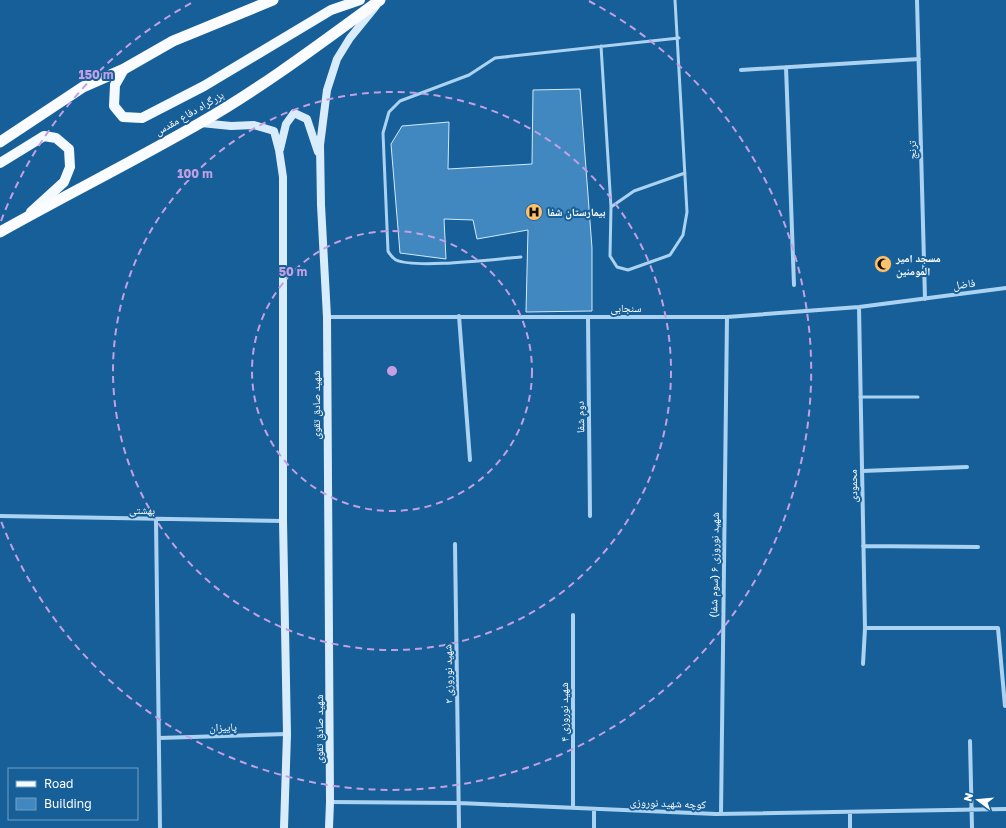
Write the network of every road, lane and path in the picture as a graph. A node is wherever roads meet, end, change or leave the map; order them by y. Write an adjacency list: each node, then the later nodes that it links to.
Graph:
1 (273, 0): 10 (highway)
2 (360, 0): 10 (main road)
3 (381, 0): 12 (highway, بزرگراه دفاع مقدس); 15 (main road, شهید صادق تقوی)
4 (675, 0): 6 (lane)
5 (917, 0): 8 (street, ترنج)
6 (679, 38): 7 (lane); 17 (lane)
7 (601, 46): 18 (lane); 21 (lane)
8 (919, 59): 9 (street); 24 (street, ترنج)
9 (786, 67): 11 (street); 22 (street)
10 (124, 69): 13 (highway)
11 (741, 70)
12 (201, 123): 14 (main road); 19 (highway, بزرگراه دفاع مقدس)
13 (0, 142)
14 (279, 150): 15 (main road); 38 (main road)
15 (320, 159): 27 (main road, شهید صادق تقوی)
16 (0, 163): 19 (main road)
17 (685, 173): 18 (lane); 18 (lane)
18 (612, 206)
19 (23, 219): 20 (highway, بزرگراه دفاع مقدس)
20 (0, 232)
21 (521, 257)
22 (794, 285)
23 (1006, 288): 24 (street, فاضل)
24 (925, 299): 25 (street, سنجابی)
25 (859, 307): 29 (street, سنجابی); 30 (street, محمودی)
26 (459, 316): 27 (street, سنجابی); 28 (street, سنجابی); 32 (street)
27 (327, 317): 49 (main road, شهید صادق تقوی)
28 (588, 317): 29 (street, سنجابی); 36 (street, دوم شفا)
29 (727, 317): 56 (street, شهید نوروزی ۶ (سوم شفا))
30 (860, 397): 31 (lane); 34 (street, محمودی)
31 (918, 397)
32 (470, 460)
33 (967, 467): 34 (street)
34 (862, 471): 40 (street, محمودی)
35 (0, 516): 37 (street, بهشتی)
36 (590, 516)
37 (156, 520): 38 (street, بهشتی); 47 (street)
38 (283, 521): 46 (main road)
39 (455, 544): 50 (street, شهید نوروزی ۲)
40 (863, 546): 41 (street); 43 (street, محمودی)
41 (978, 547)
42 (573, 615): 51 (street, شهید نوروزی ۴)
43 (865, 628): 44 (street, محمودی); 45 (street)
44 (863, 664)
45 (1005, 706)
46 (287, 734): 47 (street, پاییزان); 58 (main road)
47 (159, 738): 57 (street)
48 (970, 741): 54 (street)
49 (330, 802): 50 (street, کوچه شهید نوروزی); 59 (main road, شهید صادق تقوی)
50 (459, 803): 51 (street, کوچه شهید نوروزی); 60 (street, شهید نوروزی ۲)
51 (573, 808): 53 (street, کوچه شهید نوروزی)
52 (1006, 809): 54 (street, کوچه شهید نوروزی)
53 (594, 810): 56 (street, کوچه شهید نوروزی); 61 (street)
54 (971, 810): 55 (street, کوچه شهید نوروزی); 63 (street)
55 (850, 812): 56 (street, کوچه شهید نوروزی); 62 (street)
56 (721, 814)
57 (160, 828)
58 (284, 828)
59 (329, 828)
60 (459, 828)
61 (594, 828)
62 (850, 828)
63 (972, 828)

